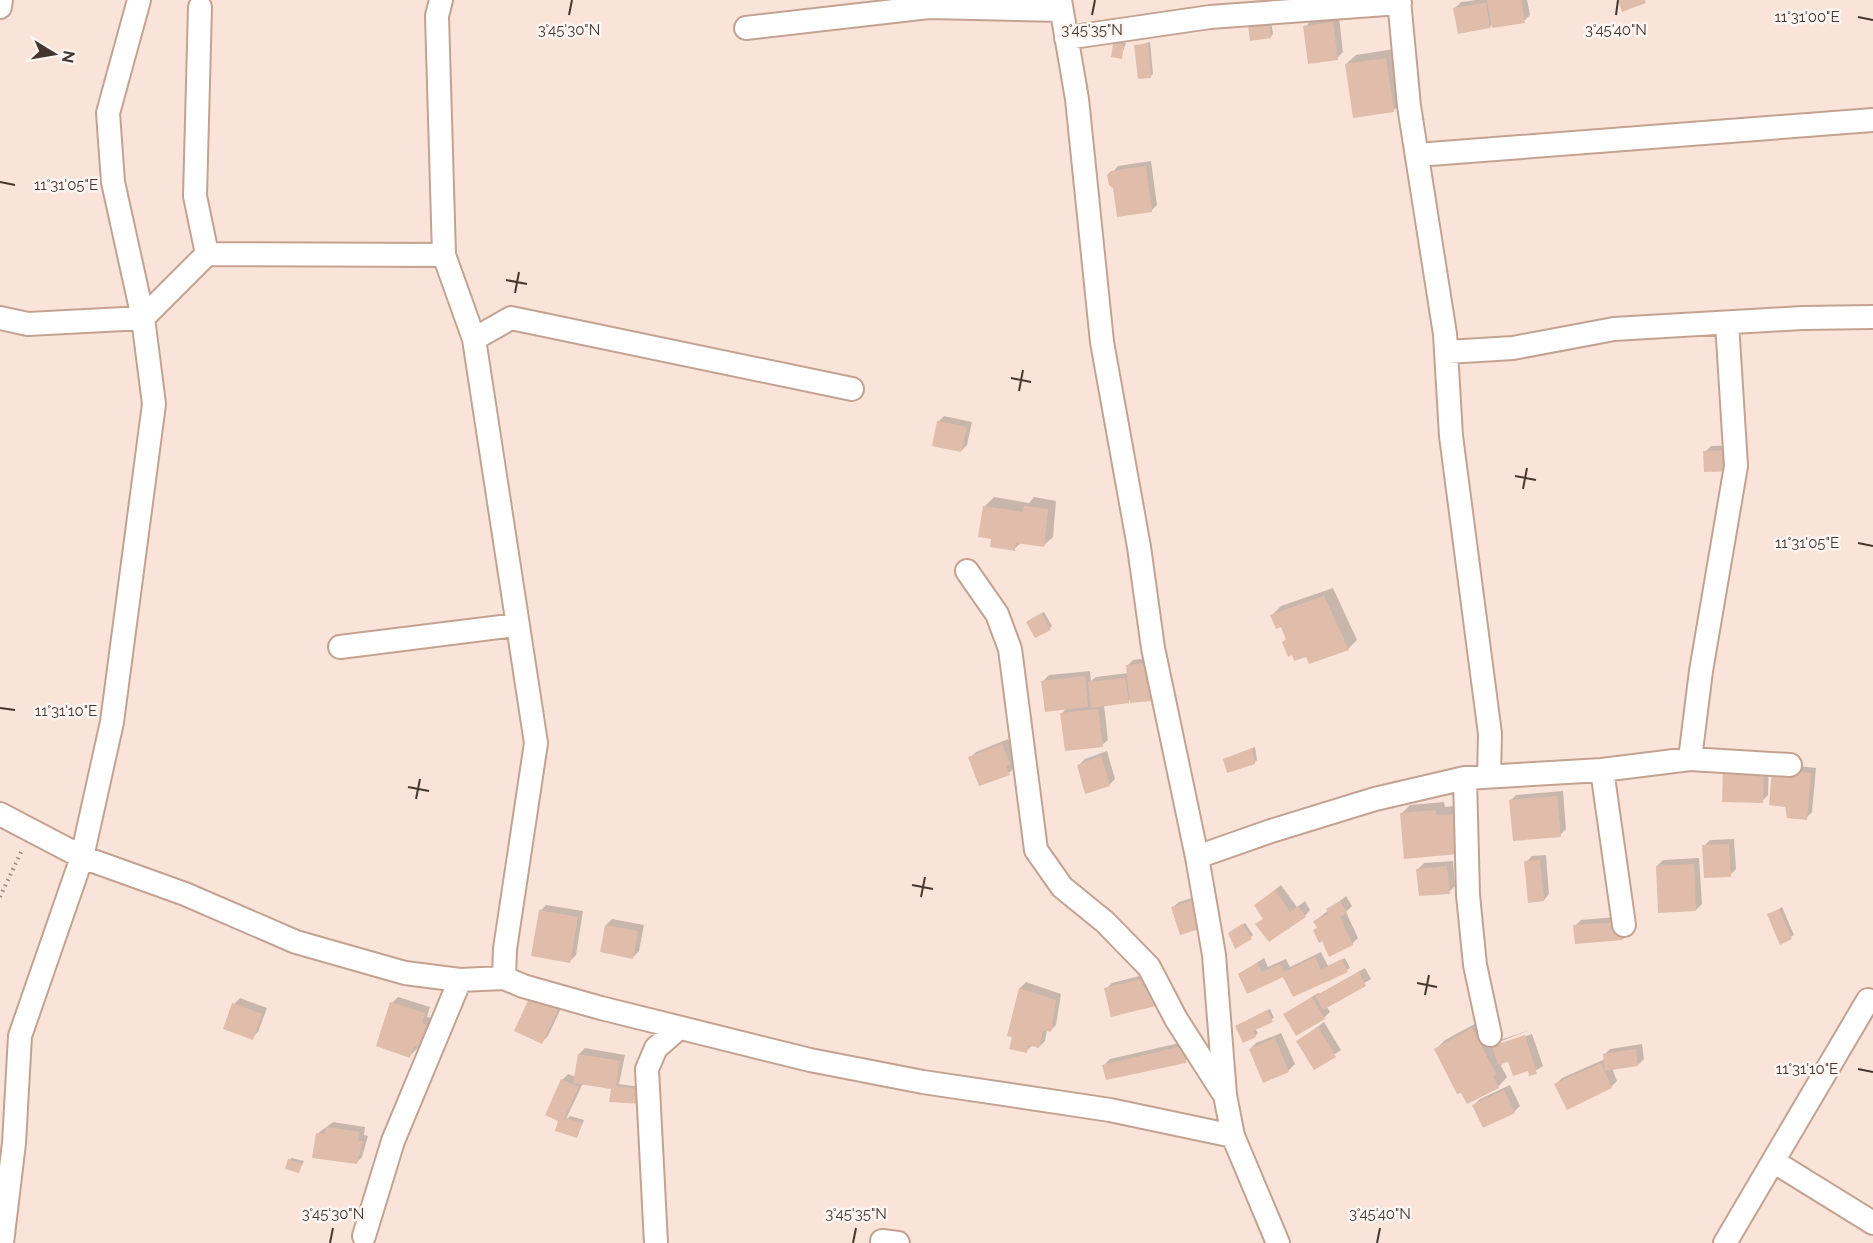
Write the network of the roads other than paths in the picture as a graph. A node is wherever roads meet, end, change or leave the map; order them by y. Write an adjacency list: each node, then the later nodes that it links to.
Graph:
1 (1, 0): 6 (street)
2 (139, 0): 16 (street)
3 (441, 0): 13 (street)
4 (1399, 2): 9 (street); 11 (street)
5 (1061, 5): 8 (street); 9 (street)
6 (0, 7)
7 (200, 7): 12 (street)
8 (746, 28)
9 (1066, 38): 31 (street)
10 (1873, 120): 11 (street)
11 (1417, 155): 19 (street)
12 (207, 254): 13 (street); 16 (street)
13 (444, 255): 18 (street)
14 (1873, 317): 17 (street)
15 (0, 318): 16 (street)
16 (143, 318): 30 (street)
17 (1727, 323): 19 (street); 24 (street)
18 (474, 339): 20 (street); 22 (street)
19 (1447, 351): 27 (street)
20 (852, 389)
21 (967, 571): 38 (street)
22 (516, 625): 23 (street); 33 (street)
23 (340, 647)
24 (1690, 759): 25 (street); 26 (street)
25 (1790, 765)
26 (1602, 770): 27 (street); 32 (street)
27 (1489, 776): 28 (street)
28 (1465, 778): 31 (street); 37 (street)
29 (0, 814): 30 (street)
30 (82, 857): 34 (street); 43 (street)
31 (1197, 857): 38 (street)
32 (1624, 925)
33 (504, 978): 34 (street); 36 (street)
34 (460, 980): 42 (street)
35 (1868, 1000): 40 (street)
36 (679, 1028): 39 (street); 44 (street)
37 (1490, 1035)
38 (1225, 1095): 39 (street)
39 (1233, 1136): 45 (street)
40 (1773, 1161): 41 (street); 46 (street)
41 (1873, 1223)
42 (364, 1236)
43 (2, 1243)
44 (656, 1243)
45 (1278, 1243)
46 (1725, 1243)

